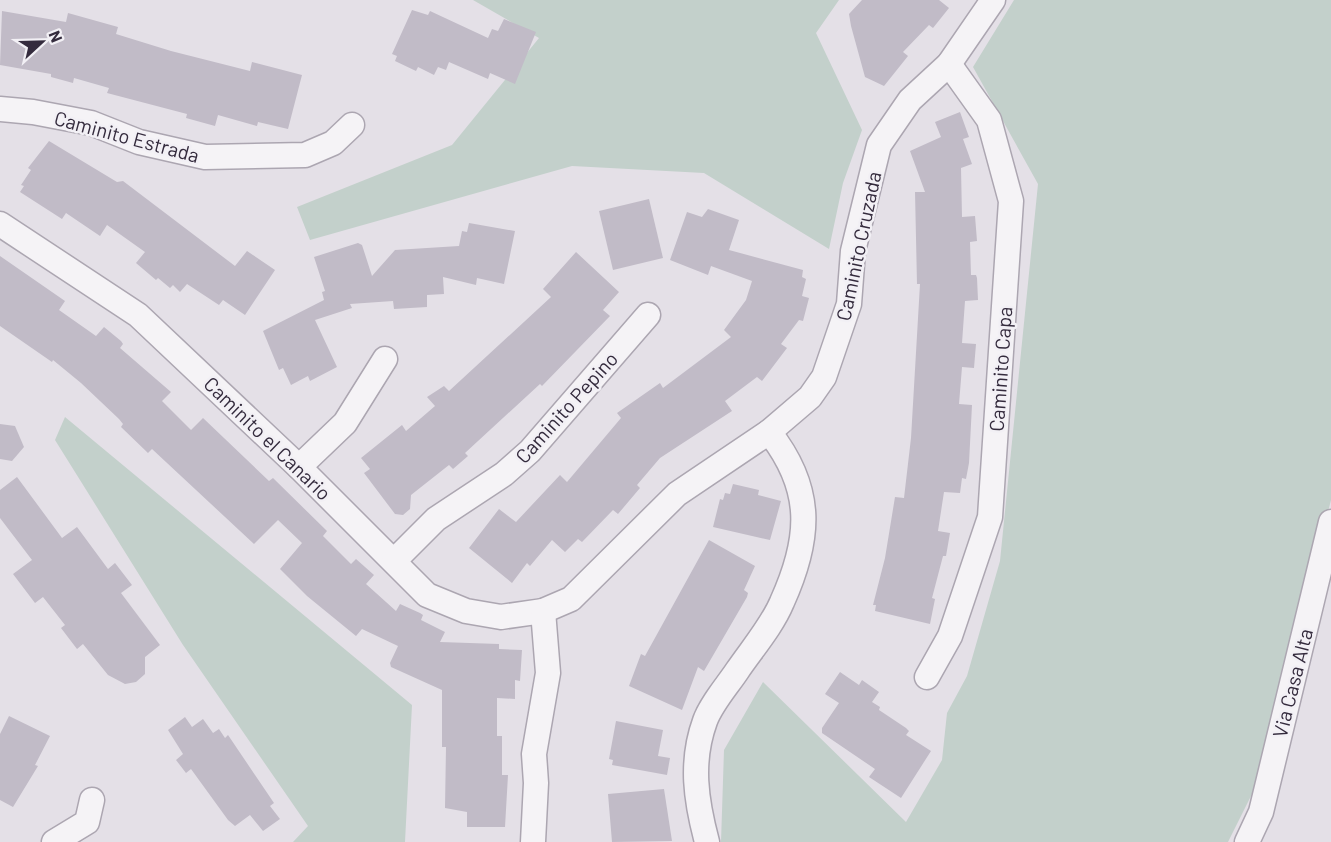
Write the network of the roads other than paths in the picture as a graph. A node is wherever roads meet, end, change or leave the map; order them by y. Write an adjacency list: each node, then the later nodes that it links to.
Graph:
1 (993, 0): 2 (street, Caminito Cruzada)
2 (949, 64): 8 (street, Caminito Cruzada); 13 (street, Caminito Capa)
3 (0, 109): 4 (street, Caminito Estrada)
4 (352, 125)
5 (0, 224): 9 (street, Caminito el Canario)
6 (648, 315): 11 (street, Caminito Pepino)
7 (385, 359): 9 (street)
8 (769, 432): 12 (street, Caminito Cruzada); 17 (street)
9 (299, 466): 11 (street, Caminito el Canario)
10 (1331, 522): 18 (street, Via Casa Alta)
11 (394, 561): 12 (street, Caminito el Canario)
12 (543, 610): 16 (street)
13 (927, 677)
14 (92, 800): 15 (street)
15 (54, 842)
16 (533, 842)
17 (707, 842)
18 (1247, 842)

